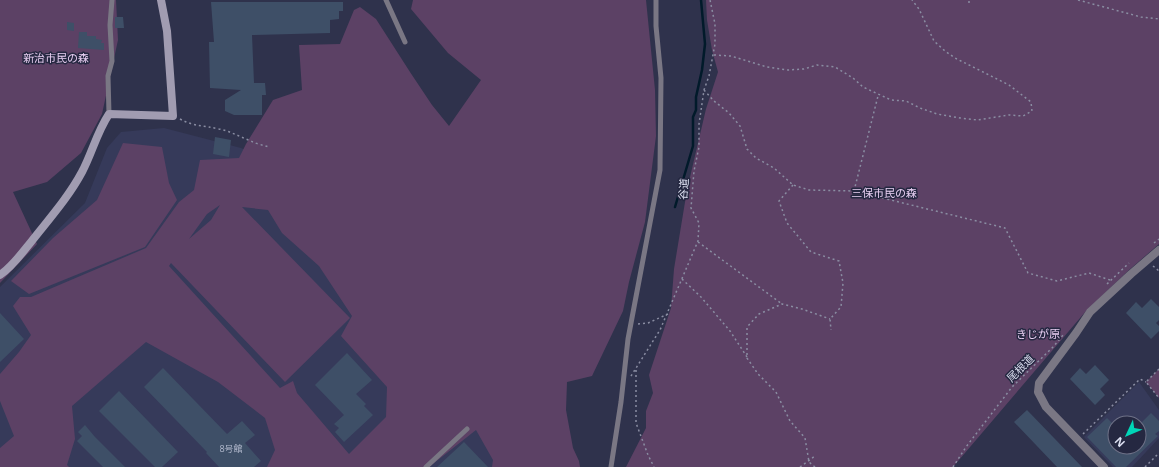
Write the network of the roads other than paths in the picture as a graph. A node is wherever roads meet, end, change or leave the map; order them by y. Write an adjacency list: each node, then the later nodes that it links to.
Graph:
1 (112, 0): 6 (lane)
2 (161, 0): 6 (street)
3 (386, 0): 5 (lane)
4 (656, 0): 11 (lane)
5 (405, 42)
6 (109, 114): 8 (street)
7 (1157, 254): 12 (street)
8 (0, 275)
9 (467, 429): 10 (lane)
10 (426, 467)
11 (611, 467)
12 (1104, 467)

